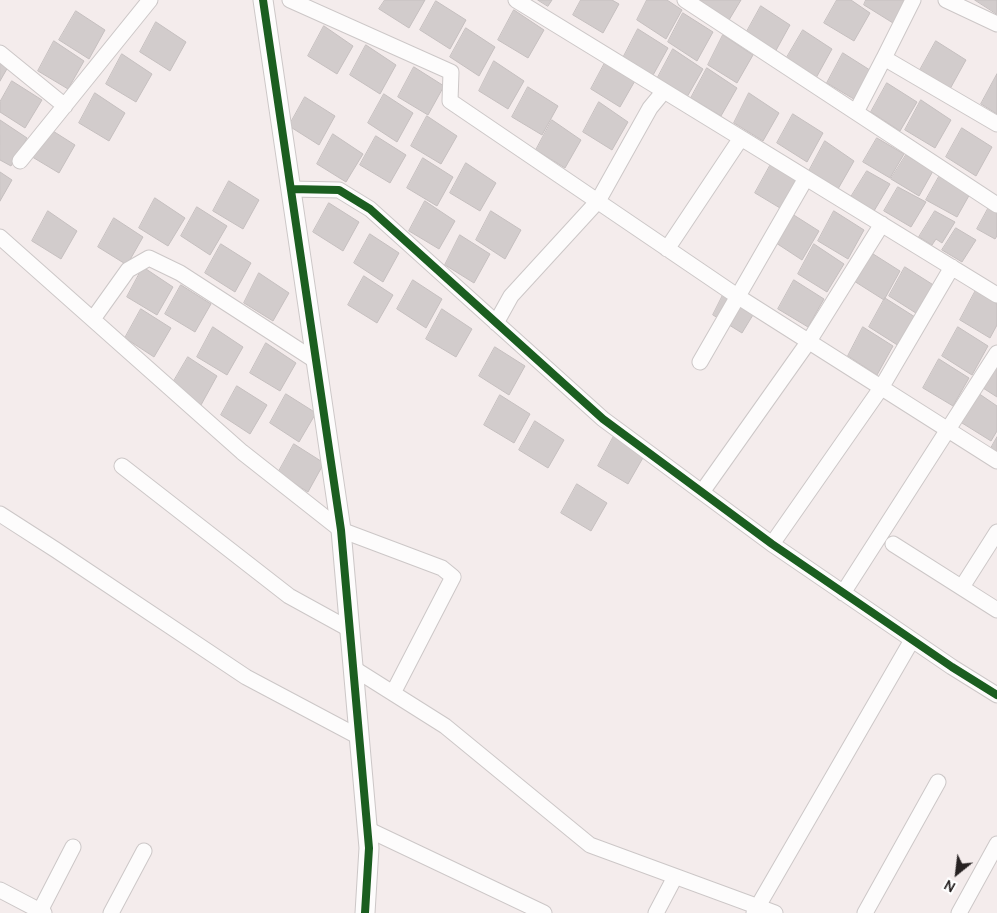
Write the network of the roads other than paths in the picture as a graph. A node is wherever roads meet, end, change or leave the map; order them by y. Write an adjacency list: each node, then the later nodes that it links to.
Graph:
1 (150, 0): 12 (street)
2 (290, 0): 19 (street)
3 (516, 0): 11 (street)
4 (685, 0): 13 (street)
5 (913, 0): 10 (street)
6 (946, 0): 8 (street)
7 (261, 1): 18 (street)
8 (997, 24)
9 (0, 53): 12 (street)
10 (884, 58): 13 (street); 14 (street)
11 (664, 91): 15 (street); 19 (street)
12 (65, 106): 16 (street)
13 (856, 112): 20 (street)
14 (997, 124)
15 (741, 138): 17 (street); 23 (street)
16 (20, 161)
17 (806, 178): 21 (street); 26 (street)
18 (291, 189): 28 (street); 31 (street)
19 (598, 201): 23 (street); 28 (street)
20 (997, 205)
21 (882, 224): 24 (street); 29 (street)
22 (0, 237): 27 (street)
23 (667, 248): 26 (street)
24 (952, 268): 25 (street); 33 (street)
25 (997, 295)
26 (737, 296): 29 (street); 32 (street)
27 (93, 319): 31 (street); 39 (street)
28 (496, 323): 37 (street)
29 (809, 341): 33 (street); 37 (street)
30 (997, 353): 34 (street)
31 (316, 361): 39 (street)
32 (700, 362)
33 (882, 388): 34 (street); 41 (street)
34 (947, 430): 35 (street); 44 (street)
35 (997, 461)
36 (122, 466): 46 (street)
37 (702, 492): 41 (street)
38 (0, 514): 51 (street)
39 (340, 530): 46 (street); 49 (street)
40 (997, 532): 43 (street)
41 (772, 544): 44 (street)
42 (893, 544): 43 (street)
43 (962, 587): 45 (street)
44 (843, 593): 47 (street)
45 (997, 610)
46 (349, 629): 48 (street)
47 (912, 640): 50 (street); 59 (street)
48 (353, 668): 49 (street); 51 (street)
49 (393, 694): 57 (street)
50 (997, 696)
51 (359, 738): 53 (street)
52 (938, 782): 66 (street)
53 (367, 829): 61 (street); 63 (street)
54 (997, 844): 67 (street)
55 (73, 847): 60 (street)
56 (144, 851): 62 (street)
57 (675, 877): 59 (street); 64 (street)
58 (0, 890): 60 (street)
59 (755, 910): 65 (street)
60 (42, 912)
61 (367, 912)
62 (111, 913)
63 (544, 913)
64 (656, 913)
65 (775, 913)
66 (865, 913)
67 (959, 913)

